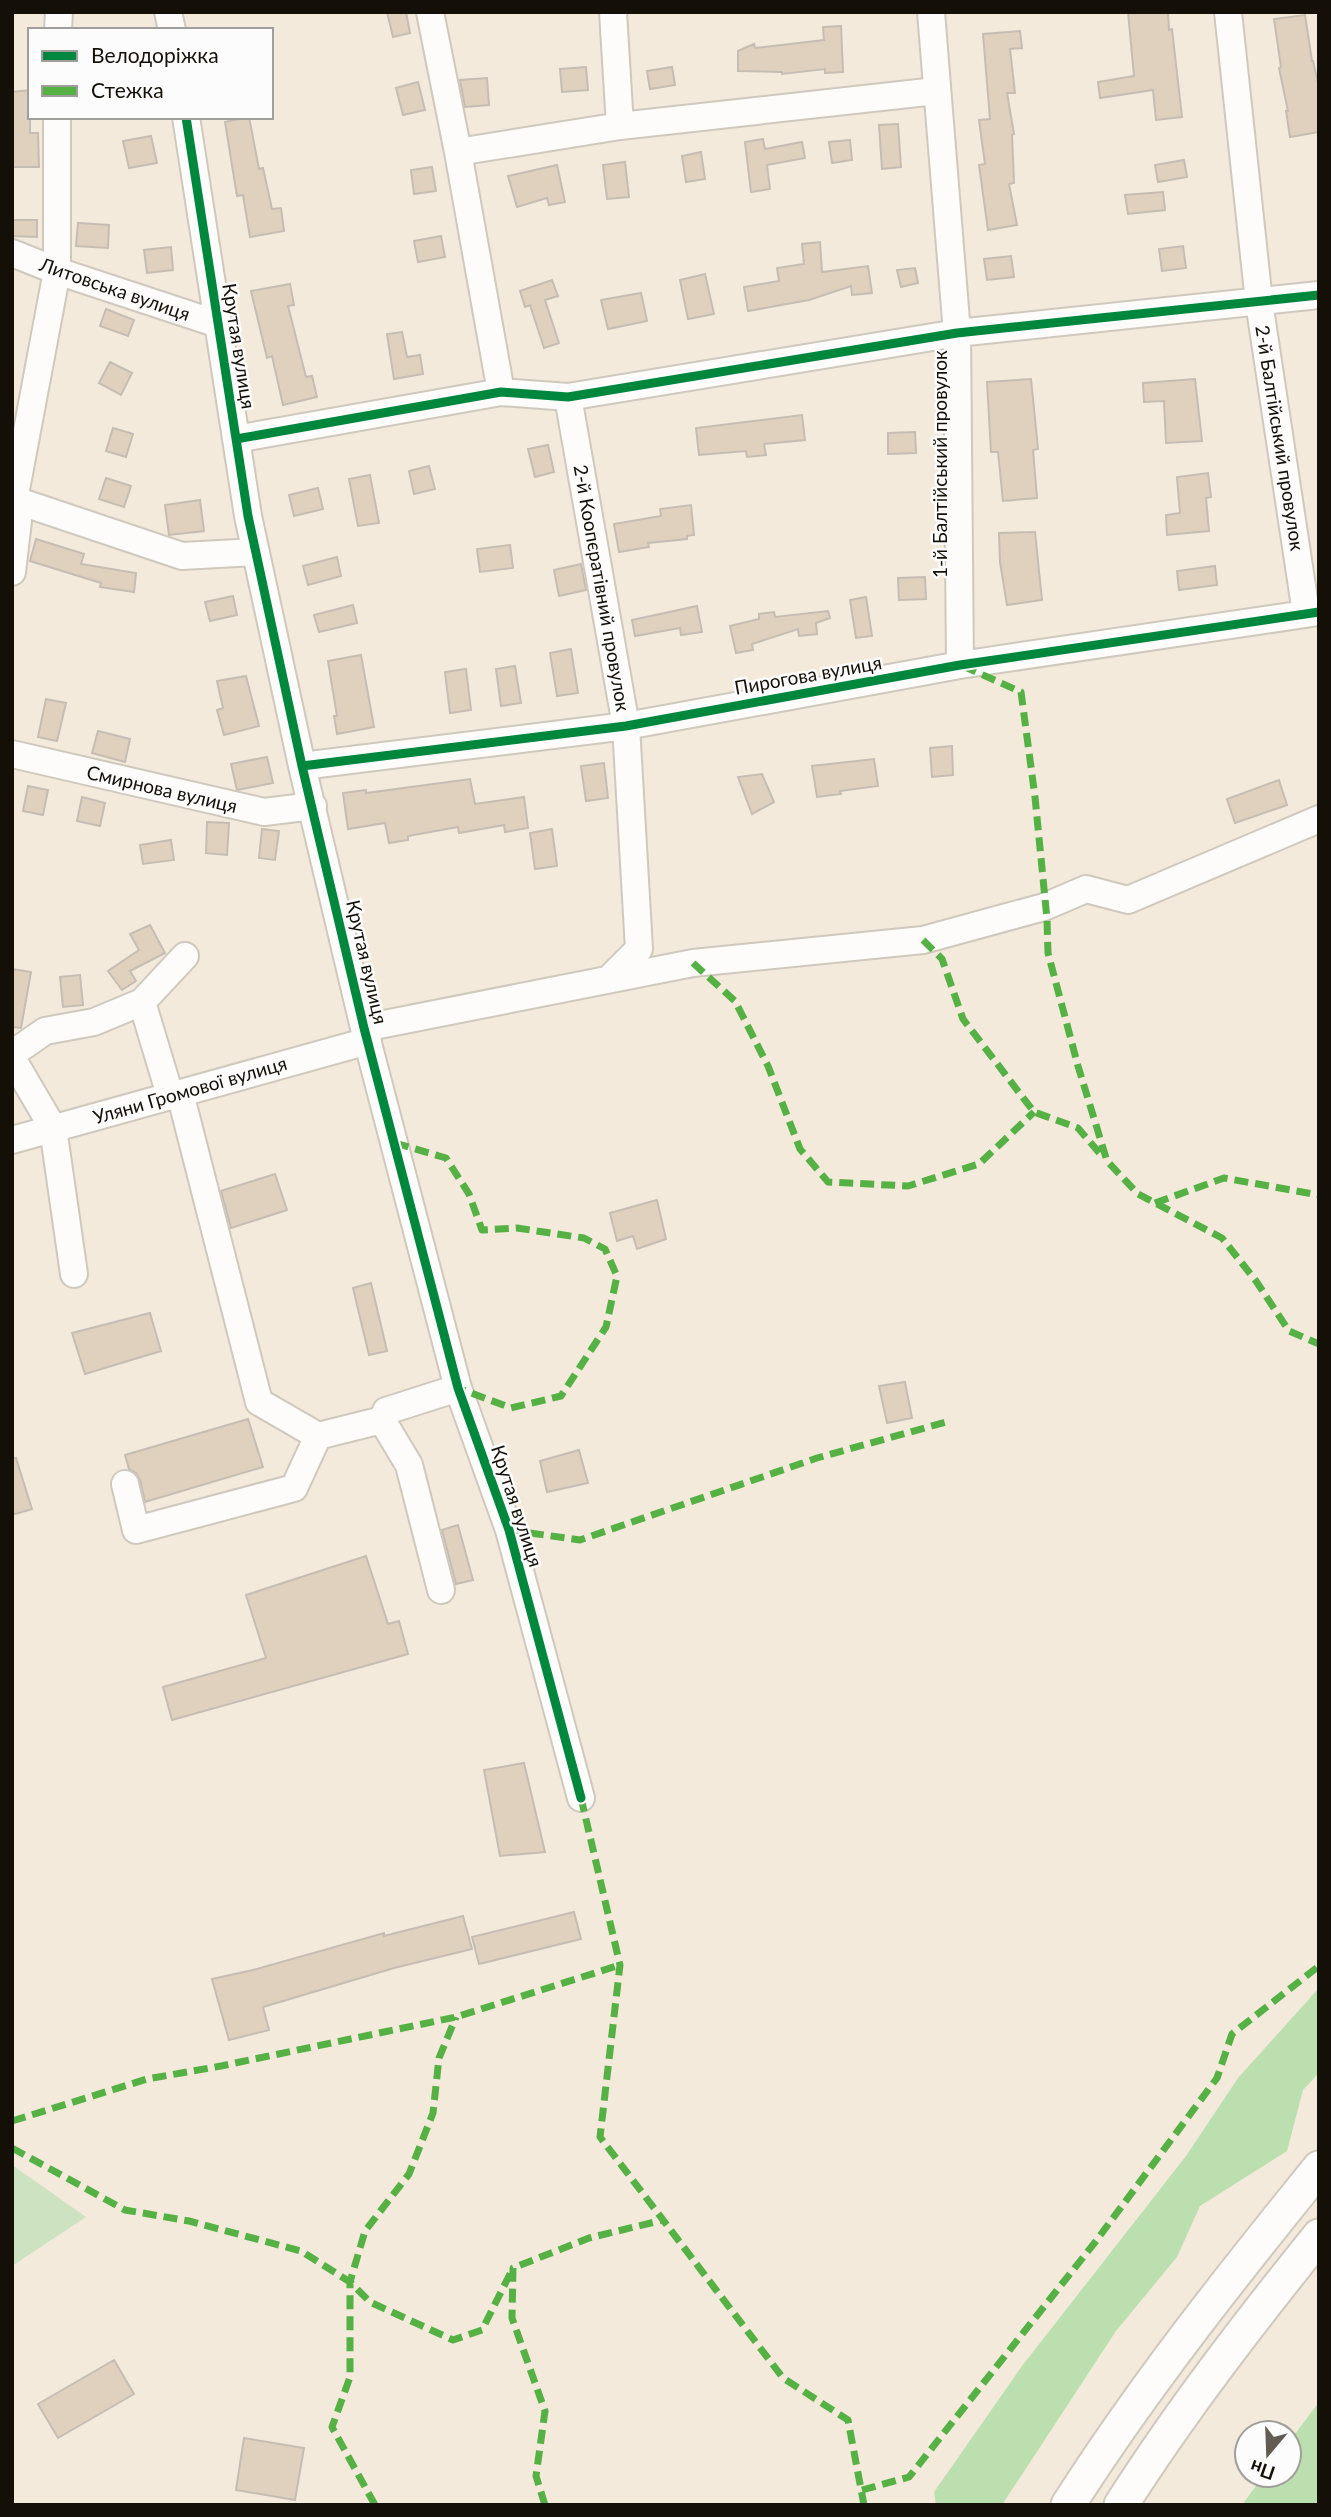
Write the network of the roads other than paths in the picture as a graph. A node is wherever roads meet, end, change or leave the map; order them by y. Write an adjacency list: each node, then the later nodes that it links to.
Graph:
1 (430, 12): 9 (street)
2 (613, 12): 8 (street)
3 (932, 12): 5 (street, 1-й Балтійський провулок)
4 (1228, 12): 13 (street, 2-й Балтійський провулок)
5 (936, 91): 8 (street); 15 (street, 1-й Балтійський провулок)
6 (57, 119): 11 (street)
7 (186, 119): 14 (street, Крутая вулиця)
8 (620, 126): 9 (street)
9 (458, 152): 16 (street)
10 (12, 253): 11 (street, Литовська вулиця)
11 (57, 271): 14 (street, Литовська вулиця); 19 (street)
12 (1319, 295): 13 (street)
13 (1259, 302): 15 (street); 22 (street, 2-й Балтійський провулок)
14 (218, 324): 18 (street, Крутая вулиця)
15 (957, 333): 17 (street); 23 (street, 1-й Балтійський провулок)
16 (501, 392): 17 (street); 18 (street)
17 (568, 397): 24 (street, 2-й Коопєратівний провулок)
18 (236, 439): 20 (street, Крутая вулиця)
19 (13, 499): 20 (street); 21 (street)
20 (256, 552): 26 (street, Крутая вулиця)
21 (12, 572)
22 (1312, 612): 23 (street, Пирогова вулиця)
23 (960, 665): 24 (street, Пирогова вулиця)
24 (626, 726): 26 (street, Пирогова вулиця); 30 (street, 2-й Коопєратівний провулок)
25 (12, 754): 27 (street, Смирнова вулиця)
26 (302, 766): 27 (street, Крутая вулиця)
27 (313, 806): 32 (street, Крутая вулиця)
28 (1319, 819): 30 (street, Уляни Громової вулиця)
29 (185, 956): 31 (street)
30 (610, 978): 32 (street, Уляни Громової вулиця)
31 (142, 1002): 33 (street); 34 (street)
32 (366, 1034): 34 (street, Уляни Громової вулиця); 38 (street, Крутая вулиця)
33 (12, 1056): 35 (street)
34 (175, 1094): 35 (street, Уляни Громової вулиця); 40 (street)
35 (53, 1128): 36 (street, Уляни Громової вулиця); 37 (street)
36 (12, 1140)
37 (74, 1273)
38 (458, 1388): 39 (street); 43 (street, Крутая вулиця)
39 (382, 1420): 40 (street); 42 (street)
40 (318, 1436): 41 (street)
41 (125, 1484)
42 (441, 1590)
43 (581, 1798)
44 (1319, 2168): 46 (main road)
45 (1319, 2236): 47 (main road)
46 (1069, 2505)
47 (1121, 2505)

